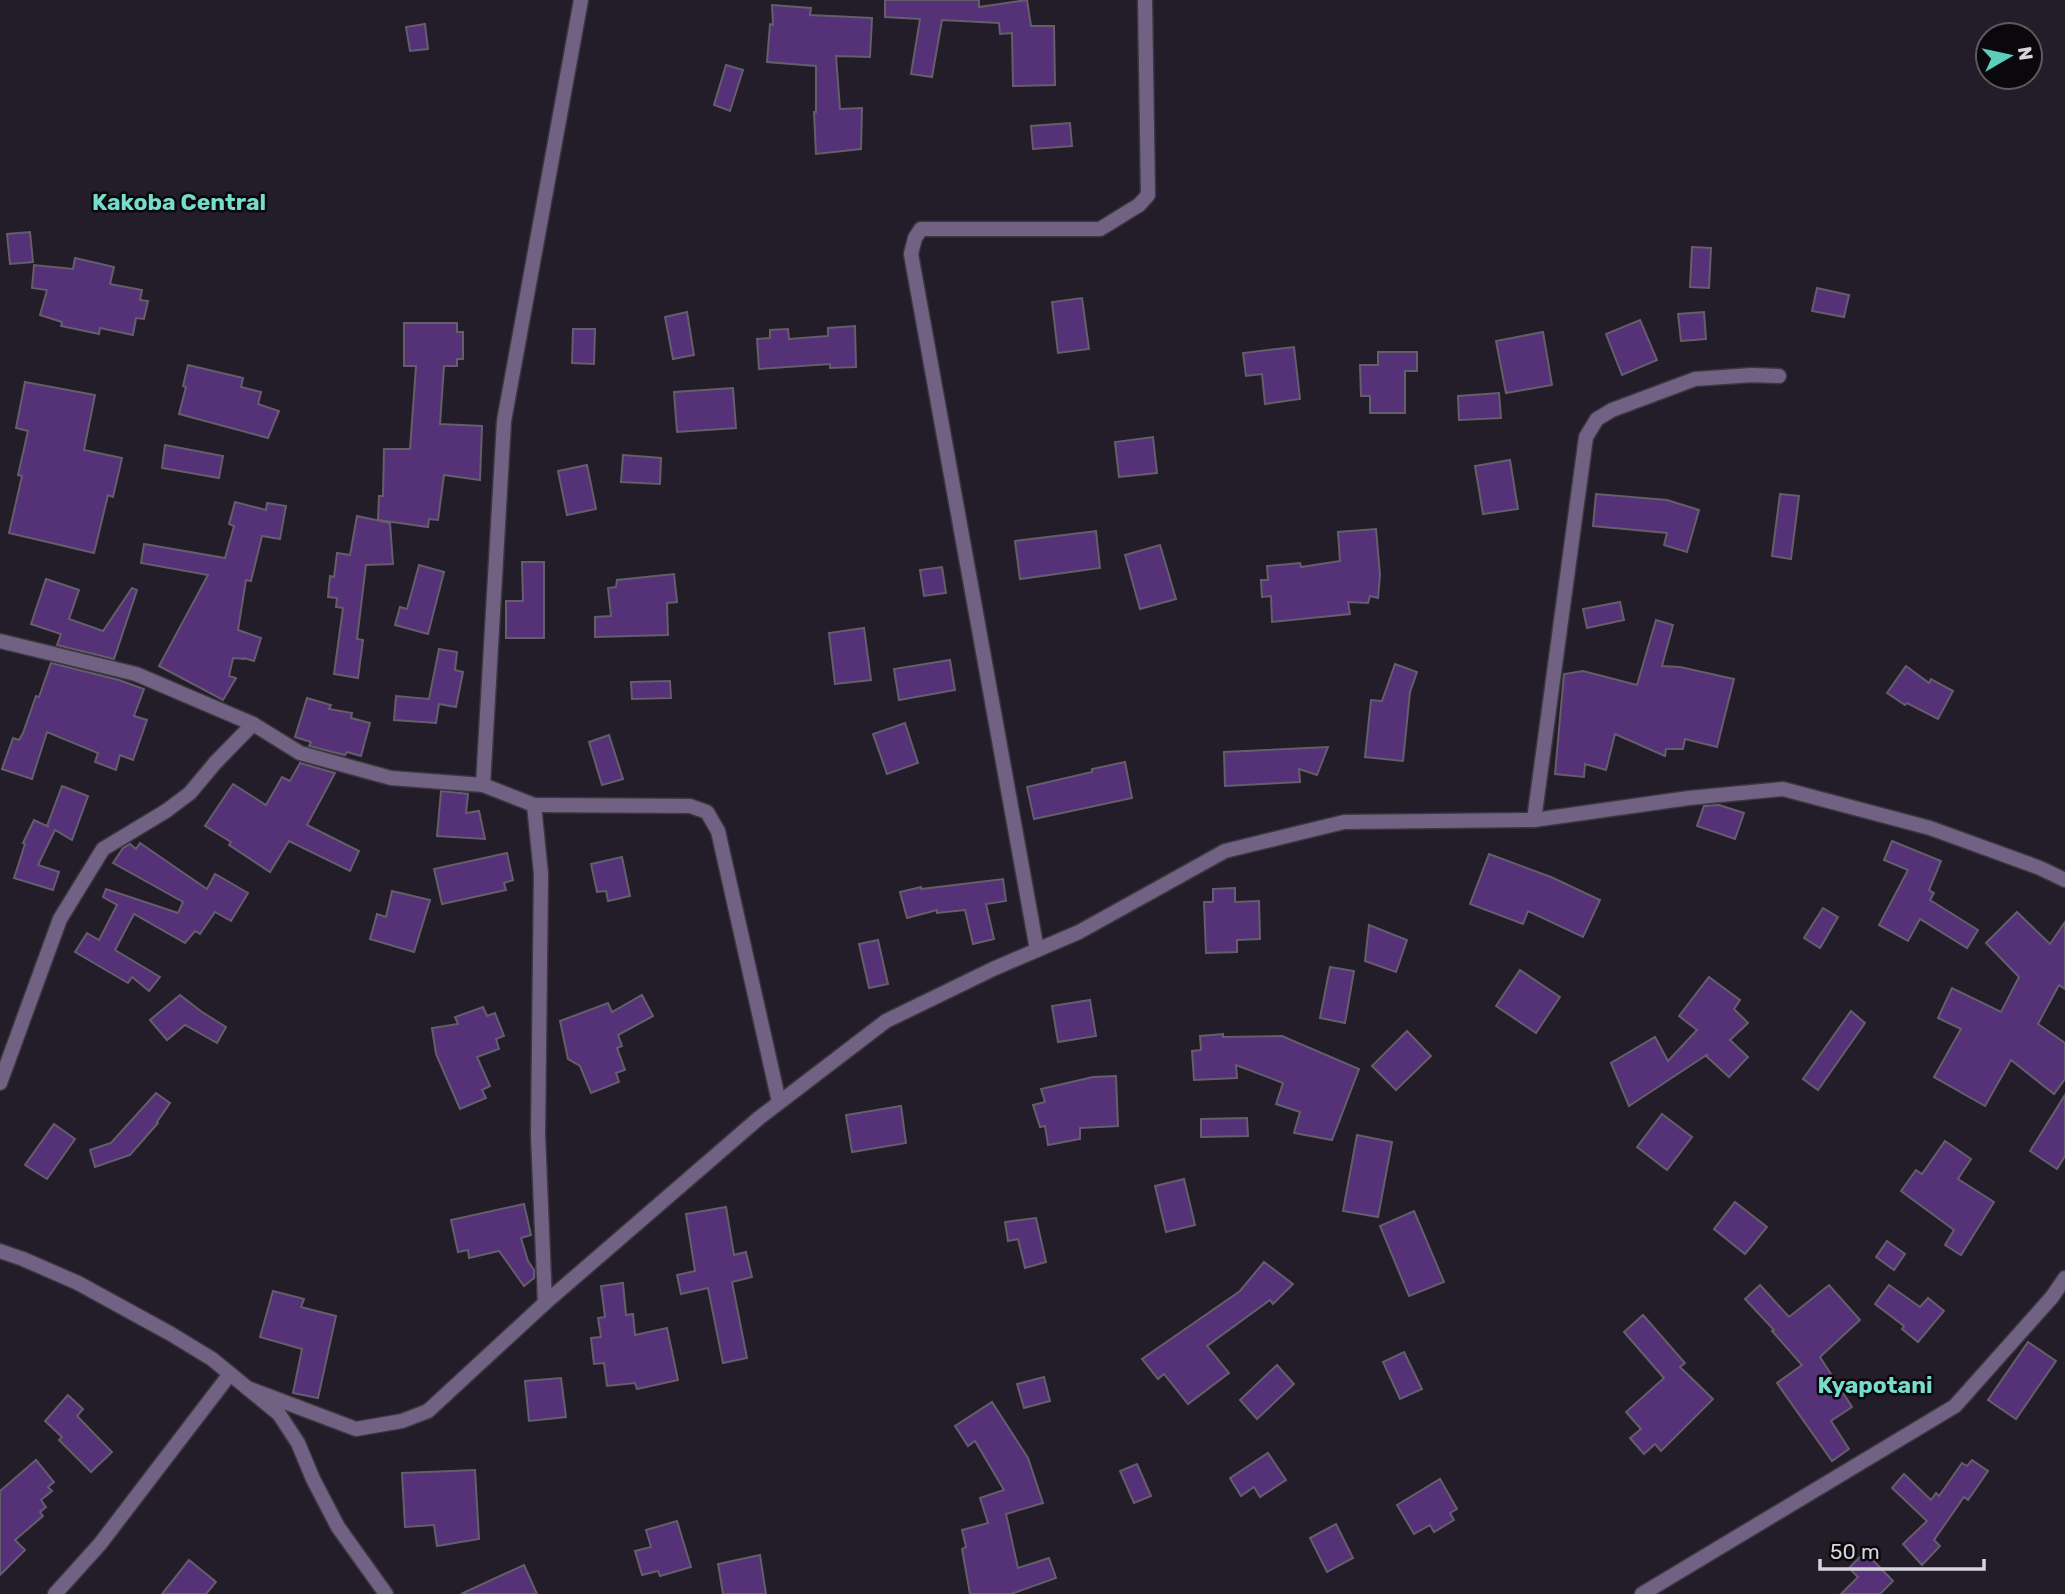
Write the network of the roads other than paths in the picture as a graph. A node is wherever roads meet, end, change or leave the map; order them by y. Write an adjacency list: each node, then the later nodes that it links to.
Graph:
1 (581, 0): 6 (street)
2 (1145, 0): 10 (street)
3 (1779, 376): 8 (street)
4 (0, 641): 5 (street)
5 (253, 724): 6 (street); 11 (street)
6 (483, 785): 7 (street)
7 (534, 805): 12 (street); 15 (street)
8 (1534, 820): 9 (street); 10 (street)
9 (2065, 880)
10 (1037, 950): 12 (street)
11 (0, 1083)
12 (779, 1102): 15 (street)
13 (0, 1251): 16 (street)
14 (2065, 1278): 20 (street)
15 (545, 1303): 17 (street)
16 (230, 1374): 17 (street); 18 (street)
17 (246, 1387): 19 (street)
18 (55, 1594)
19 (386, 1594)
20 (1642, 1594)

